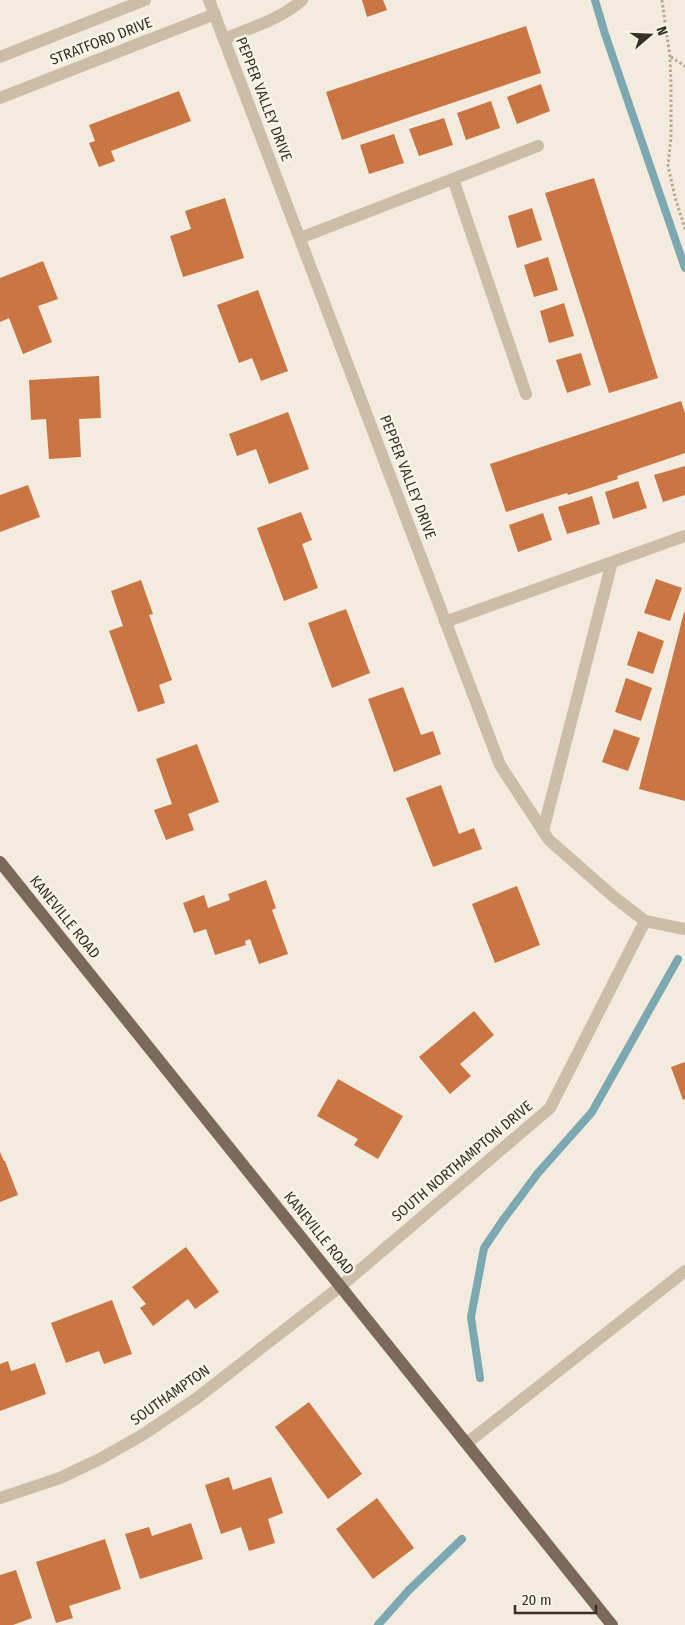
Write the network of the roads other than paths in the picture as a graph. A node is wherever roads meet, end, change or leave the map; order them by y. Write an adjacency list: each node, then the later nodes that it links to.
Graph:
1 (145, 0): 6 (street, STRATFORD DRIVE)
2 (210, 0): 4 (street, PEPPER VALLEY DRIVE)
3 (302, 0): 5 (street)
4 (215, 14): 5 (street, PEPPER VALLEY DRIVE); 7 (street, STRATFORD DRIVE)
5 (224, 39): 10 (street, PEPPER VALLEY DRIVE)
6 (0, 57)
7 (0, 98)
8 (538, 146): 9 (street)
9 (453, 179): 10 (street); 11 (street)
10 (300, 238): 14 (street, PEPPER VALLEY DRIVE)
11 (526, 394)
12 (685, 536): 13 (street)
13 (612, 562): 14 (street); 15 (street)
14 (446, 622): 15 (street, PEPPER VALLEY DRIVE)
15 (543, 831): 17 (street, PEPPER VALLEY DRIVE)
16 (0, 862): 20 (main road, KANEVILLE ROAD)
17 (645, 921): 18 (street); 20 (street, SOUTH NORTHAMPTON DRIVE)
18 (685, 930)
19 (685, 1271): 21 (street)
20 (341, 1286): 21 (main road, KANEVILLE ROAD); 22 (street, SOUTHAMPTON)
21 (467, 1443): 23 (main road, KANEVILLE ROAD)
22 (0, 1498)
23 (612, 1625)

